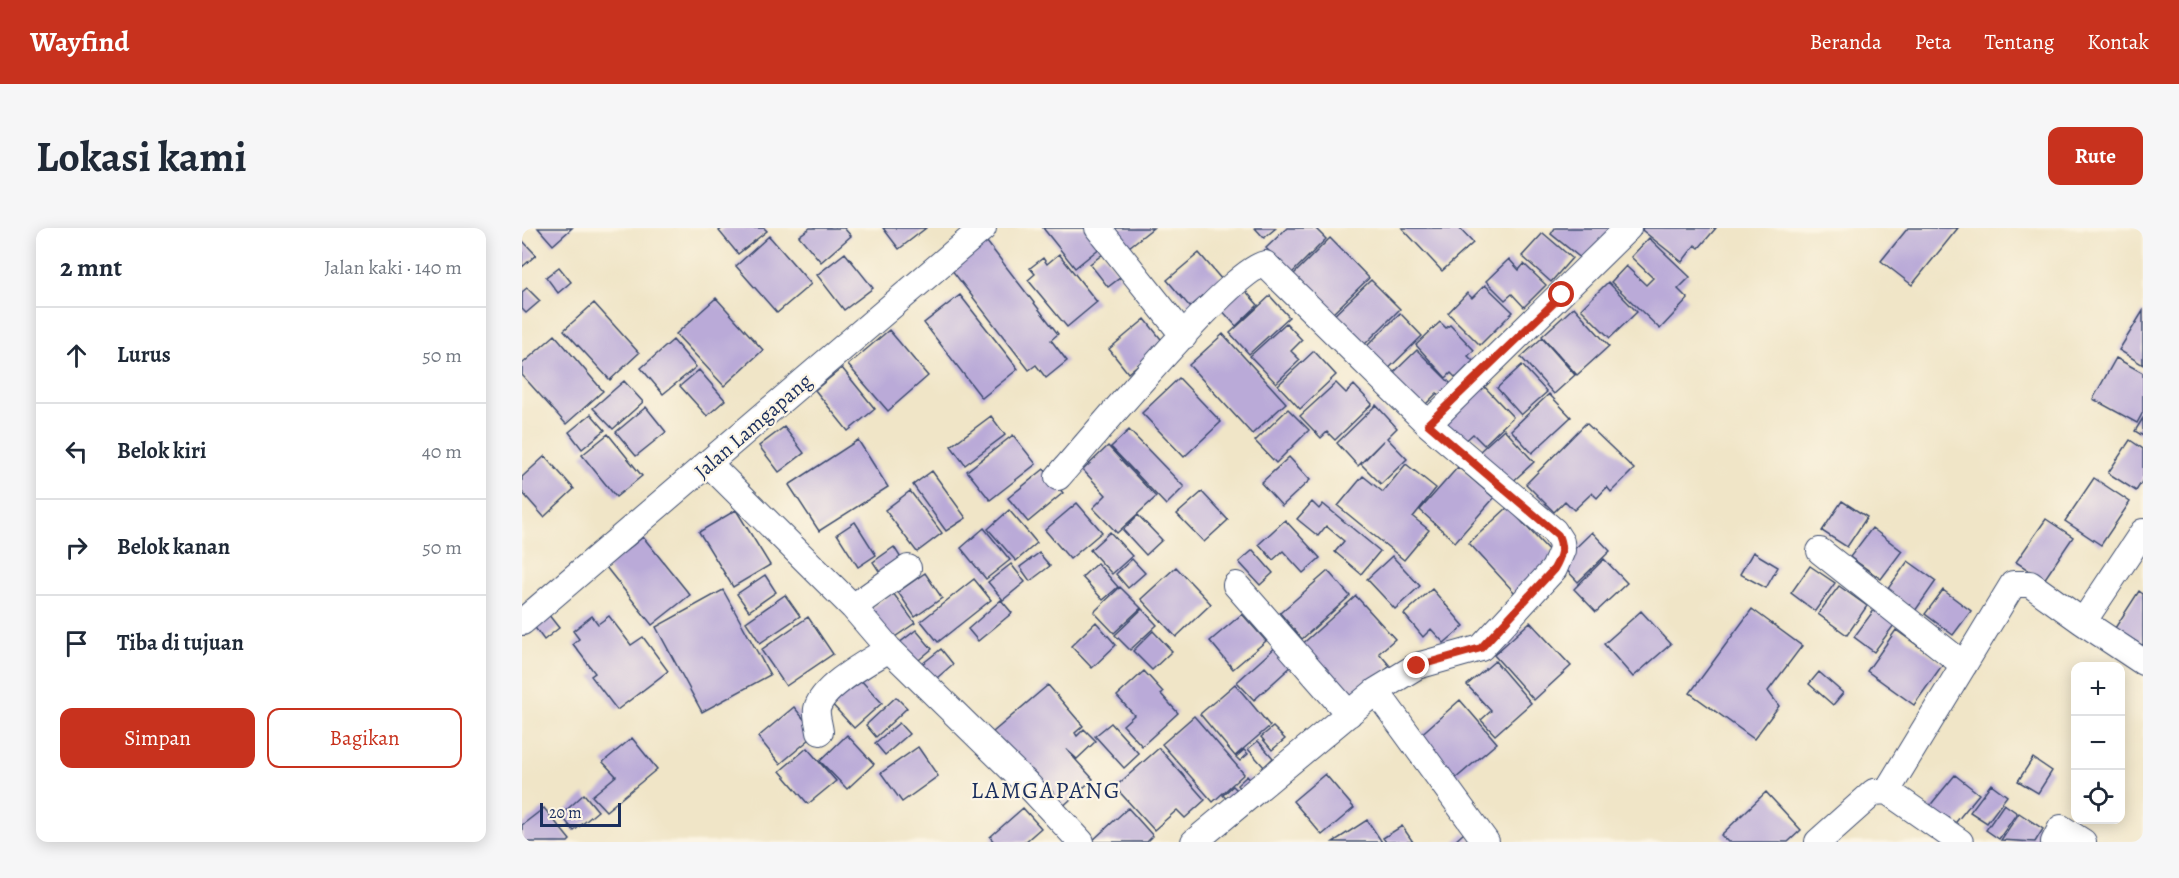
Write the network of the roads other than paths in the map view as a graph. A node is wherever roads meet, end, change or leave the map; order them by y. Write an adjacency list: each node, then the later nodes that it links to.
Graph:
1 (983, 228): 6 (street, Jalan Lamgapang)
2 (1098, 228): 4 (street)
3 (1628, 228): 5 (street)
4 (1184, 336): 5 (street); 7 (street)
5 (1428, 424): 18 (street)
6 (709, 464): 12 (street); 13 (street, Jalan Lamgapang); 22 (street)
7 (1058, 477)
8 (2143, 532): 14 (street)
9 (1820, 551): 17 (street)
10 (908, 568): 12 (street)
11 (1236, 585): 19 (street)
12 (853, 608): 15 (street)
13 (522, 622)
14 (2083, 622): 16 (street); 17 (street)
15 (889, 649): 20 (street); 22 (street)
16 (2143, 662)
17 (1964, 665): 21 (street)
18 (1376, 691): 19 (street); 24 (street)
19 (1349, 714): 23 (street)
20 (820, 732)
21 (1887, 791): 25 (street); 26 (street)
22 (1079, 842)
23 (1194, 842)
24 (1486, 842)
25 (1818, 842)
26 (1960, 842)
27 (2054, 842): 28 (street)
28 (2083, 842)

